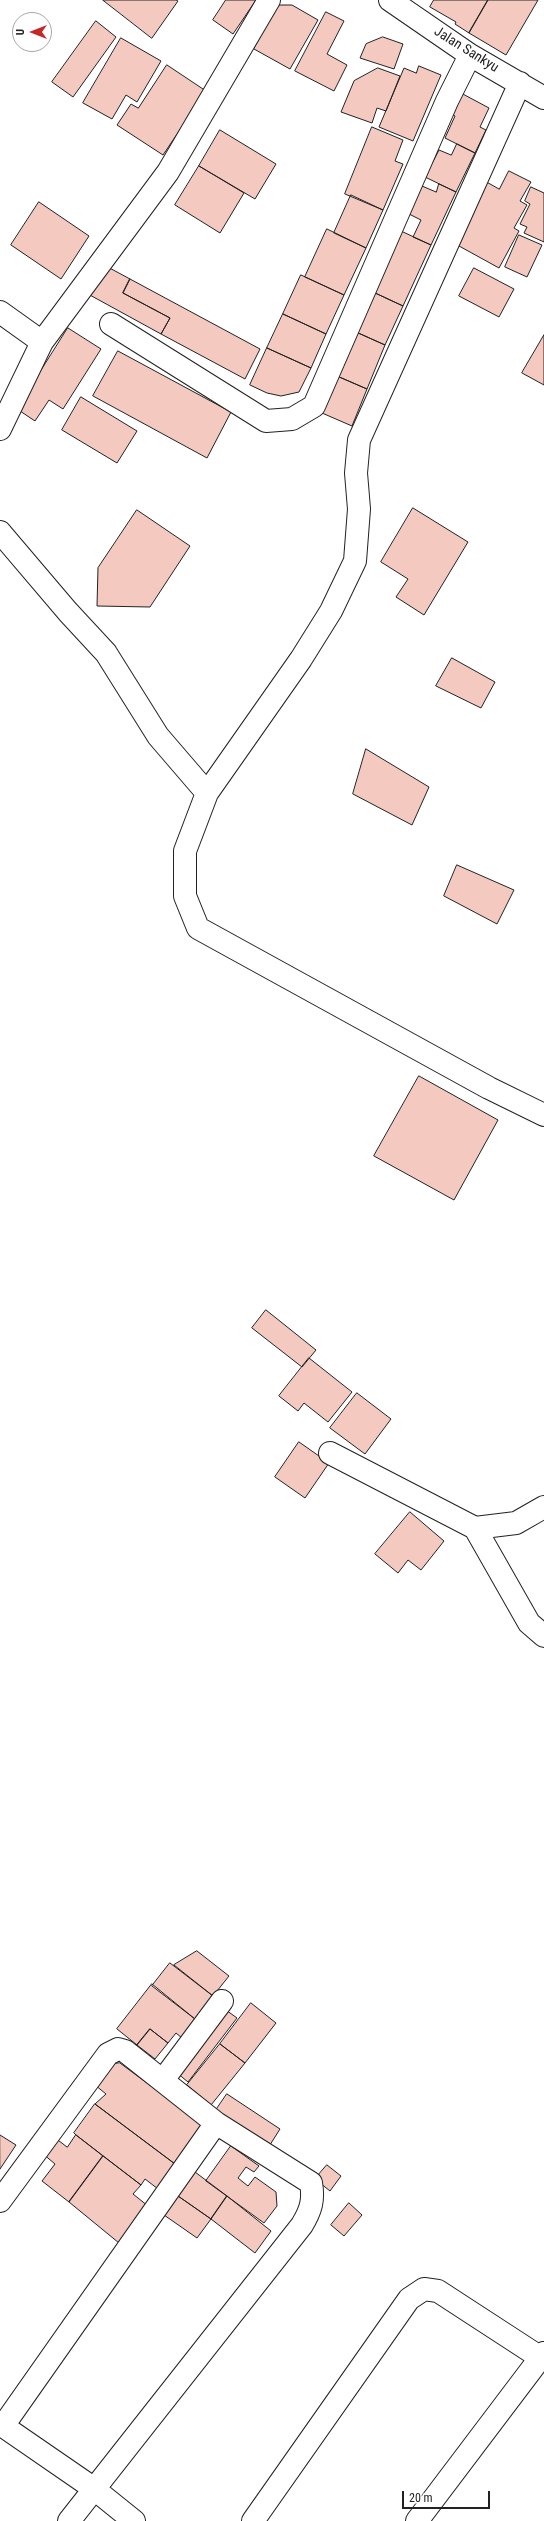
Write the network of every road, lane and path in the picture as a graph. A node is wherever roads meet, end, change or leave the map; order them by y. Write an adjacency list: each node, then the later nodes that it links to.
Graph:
1 (269, 0): 8 (street)
2 (390, 0): 3 (street, Jalan Sankyu)
3 (470, 55): 4 (street, Jalan Sankyu); 7 (street)
4 (520, 83): 5 (street, Jalan Sankyu); 11 (street)
5 (544, 98)
6 (0, 312): 8 (street)
7 (111, 324)
8 (42, 342): 9 (street)
9 (0, 429)
10 (0, 532): 11 (street)
11 (207, 794): 12 (street)
12 (544, 1115)
13 (330, 1453): 15 (street)
14 (544, 1507): 15 (street)
15 (475, 1528): 16 (street)
16 (544, 1636)
17 (222, 2000): 18 (street)
18 (163, 2080): 19 (street); 20 (street)
19 (216, 2123): 22 (street); 23 (street)
20 (0, 2201)
21 (543, 2357): 26 (street); 27 (street)
22 (2, 2425): 23 (street)
23 (93, 2488): 24 (street); 25 (street)
24 (69, 2521)
25 (134, 2521)
26 (253, 2521)
27 (417, 2521)

